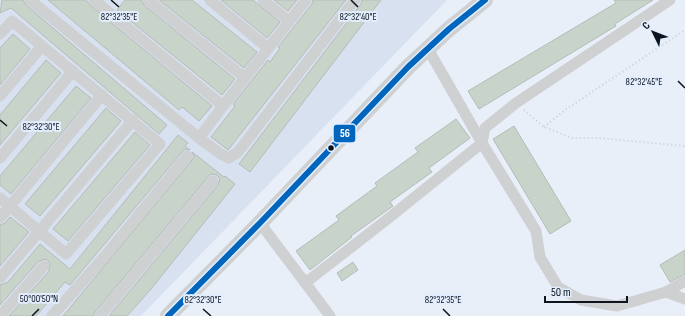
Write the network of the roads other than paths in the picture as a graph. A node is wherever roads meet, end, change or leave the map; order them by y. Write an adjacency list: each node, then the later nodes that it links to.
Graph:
1 (30, 0): 21 (lane)
2 (148, 0): 16 (lane)
3 (210, 0): 13 (lane)
4 (263, 0): 10 (lane)
5 (306, 0): 10 (lane)
6 (355, 0): 21 (lane)
7 (485, 0): 14 (highway)
8 (670, 0): 22 (lane)
9 (98, 1): 19 (lane)
10 (289, 21): 13 (lane)
11 (0, 34): 12 (lane)
12 (42, 46): 15 (lane); 18 (lane)
13 (268, 48): 16 (lane)
14 (428, 49): 22 (lane); 29 (highway)
15 (73, 71): 17 (lane); 24 (lane)
16 (245, 78): 19 (lane)
17 (102, 95): 20 (lane); 27 (lane)
18 (0, 96)
19 (223, 106): 21 (lane)
20 (133, 120): 30 (lane); 30 (lane)
21 (199, 138)
22 (482, 143): 33 (lane); 35 (lane)
23 (187, 156): 38 (lane)
24 (0, 158)
25 (213, 181): 39 (lane)
26 (0, 198): 27 (lane)
27 (10, 206): 28 (lane); 30 (lane)
28 (0, 218)
29 (260, 223): 33 (lane); 40 (highway)
30 (40, 231): 32 (lane)
31 (44, 266): 37 (lane)
32 (0, 278)
33 (303, 280): 41 (lane)
34 (685, 280): 35 (lane)
35 (666, 292): 36 (lane)
36 (685, 298)
37 (0, 316)
38 (52, 316)
39 (100, 316)
40 (168, 316)
41 (330, 316)

